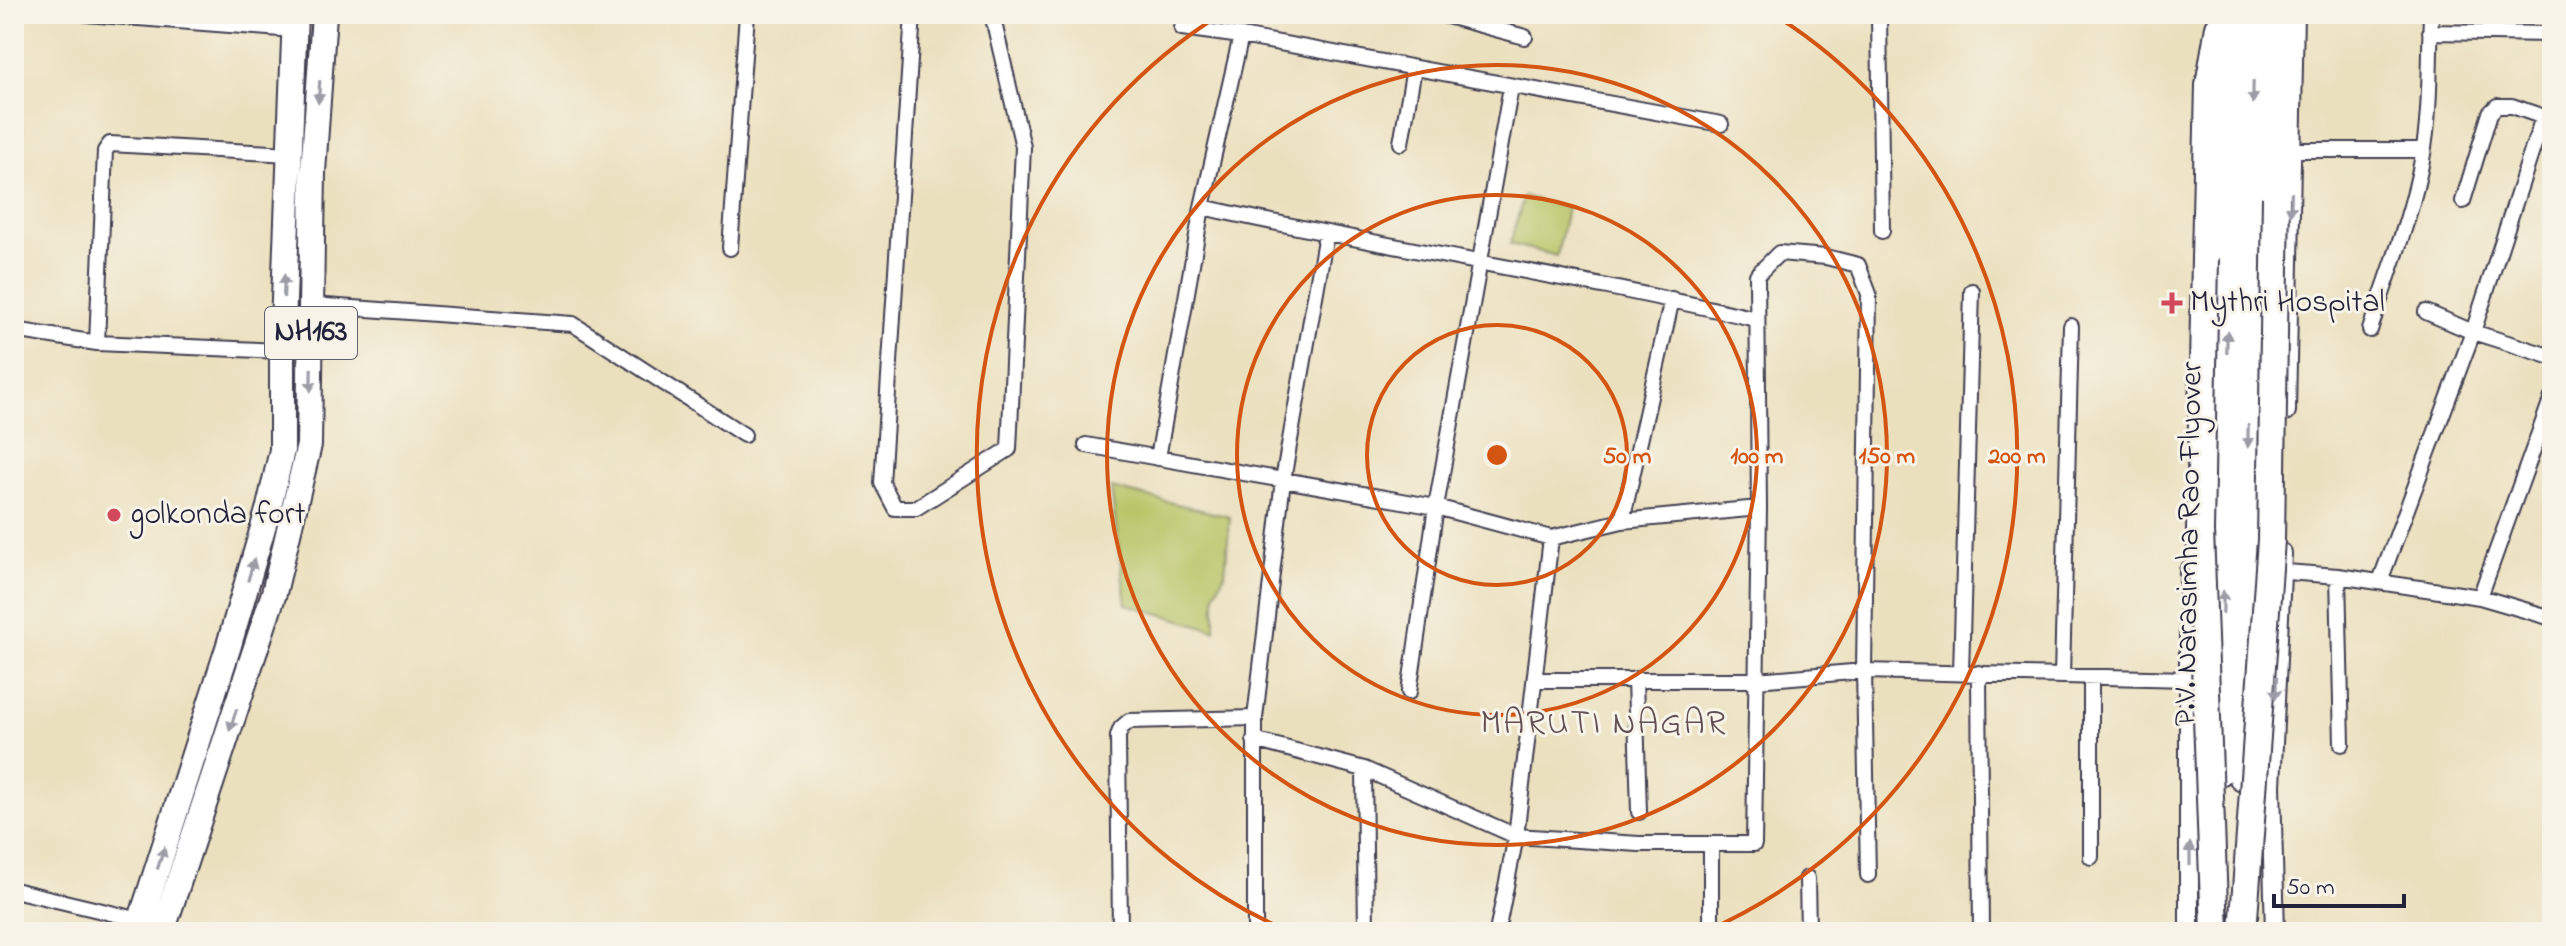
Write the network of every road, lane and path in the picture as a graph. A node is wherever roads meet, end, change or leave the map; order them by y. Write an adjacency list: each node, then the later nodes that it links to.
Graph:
1 (86, 14): 14 (street)
2 (324, 14): 36 (highway, NH163, one-way to 36)
3 (747, 14): 32 (street)
4 (913, 14): 5 (street)
5 (992, 14)
6 (1440, 14): 19 (street)
7 (1879, 14): 30 (street)
8 (2221, 14): 95 (highway, bridge)
9 (2232, 14): 95 (highway, P.V. Narasimha Rao Flyover, one-way to 9, bridge)
10 (2254, 14): 96 (highway, P.V. Narasimha Rao Flyover, one-way to 96, bridge)
11 (2278, 14): 96 (highway, bridge)
12 (2294, 14): 25 (street)
13 (2431, 14): 16 (street)
14 (294, 22): 27 (highway, NH163)
15 (1182, 28): 18 (street)
16 (2430, 32): 17 (street); 26 (street)
17 (2552, 34)
18 (1241, 36): 20 (street); 29 (street)
19 (1525, 37)
20 (1414, 68): 21 (street); 24 (street)
21 (1511, 87): 23 (street); 33 (street)
22 (2548, 118): 28 (street); 42 (street)
23 (1721, 124)
24 (1401, 143)
25 (2293, 150): 26 (street); 57 (street, one-way to 57)
26 (2423, 150): 41 (street)
27 (289, 154): 43 (street); 44 (highway, NH163, one-way to 27)
28 (2463, 201)
29 (1202, 207): 31 (street); 50 (street)
30 (1882, 231)
31 (1326, 234): 33 (street); 51 (street)
32 (730, 248)
33 (1480, 263): 35 (street); 52 (street)
34 (1972, 291): 63 (street)
35 (1672, 299): 38 (street); 54 (street)
36 (312, 305): 48 (street); 86 (highway, NH163, one-way to 86)
37 (2426, 312): 42 (street)
38 (1756, 319): 53 (street); 62 (street)
39 (2071, 326): 65 (street)
40 (14, 330): 43 (street)
41 (2370, 330)
42 (2473, 332): 45 (street); 59 (street)
43 (97, 343): 44 (street)
44 (282, 351): 85 (highway, NH163, one-way to 44)
45 (2552, 357)
46 (2552, 397): 60 (street)
47 (2215, 409): 68 (street)
48 (744, 435)
49 (1086, 445): 50 (street)
50 (1158, 458): 51 (street)
51 (1283, 480): 52 (street); 72 (street)
52 (1436, 507): 55 (street); 71 (street)
53 (1759, 508): 54 (street); 70 (street)
54 (1622, 521): 55 (street)
55 (1551, 538): 69 (street)
56 (2257, 571): 57 (street)
57 (2282, 572): 58 (street); 77 (street, one-way to 77)
58 (2338, 576): 59 (street); 74 (street)
59 (2380, 581): 60 (street)
60 (2480, 597): 61 (street)
61 (2552, 618)
62 (1864, 671): 63 (street); 70 (street); 82 (street)
63 (1961, 672): 64 (street)
64 (1979, 673): 65 (street); 93 (street)
65 (2062, 676): 66 (street)
66 (2091, 678): 68 (street); 81 (street)
67 (1635, 679): 69 (street); 70 (street); 78 (street)
68 (2189, 679): 94 (street, one-way to 68)
69 (1536, 680): 79 (street)
70 (1756, 680): 80 (street)
71 (1409, 692)
72 (1255, 718): 73 (street); 87 (street)
73 (1254, 740): 75 (street); 88 (street)
74 (2342, 744)
75 (1364, 769): 79 (street); 89 (street)
76 (2246, 786): 77 (street)
77 (2271, 786): 97 (street)
78 (1639, 812)
79 (1516, 836): 80 (street); 90 (street)
80 (1711, 845): 91 (street)
81 (2091, 857)
82 (1868, 875)
83 (1807, 878): 92 (street)
84 (14, 890): 85 (street)
85 (139, 926)
86 (162, 932)
87 (1120, 932)
88 (1255, 932)
89 (1366, 932)
90 (1497, 932)
91 (1711, 932)
92 (1812, 932)
93 (1981, 932)
94 (2189, 932)
95 (2216, 932)
96 (2242, 932)
97 (2275, 932)

